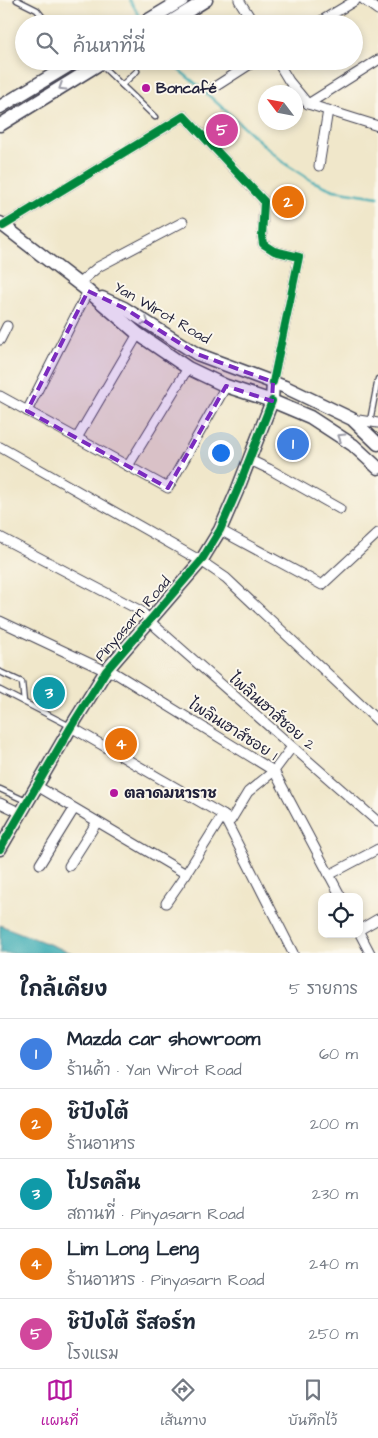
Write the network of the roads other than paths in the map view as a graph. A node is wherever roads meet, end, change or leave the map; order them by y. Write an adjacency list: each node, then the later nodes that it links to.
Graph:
1 (17, 0): 8 (lane)
2 (182, 0): 9 (main road)
3 (206, 0): 10 (main road)
4 (240, 0): 11 (street)
5 (356, 0): 12 (street)
6 (364, 0): 7 (street)
7 (378, 10)
8 (41, 15)
9 (156, 15)
10 (182, 15)
11 (249, 15)
12 (331, 15)
13 (378, 60): 14 (street)
14 (363, 69)
15 (61, 70): 25 (main road)
16 (89, 70): 28 (main road, one-way to 28)
17 (109, 70): 22 (lane)
18 (241, 70): 23 (street)
19 (282, 70): 24 (street)
20 (362, 70): 24 (street)
21 (137, 71): 22 (lane)
22 (122, 85): 27 (lane)
23 (213, 88)
24 (308, 104): 26 (street)
25 (0, 107)
26 (328, 110): 29 (street); 30 (street)
27 (155, 117)
28 (0, 125)
29 (378, 126)
30 (319, 166)
31 (183, 222): 33 (street)
32 (2, 224): 33 (main road, Yan Wirot Road); 39 (street)
33 (83, 287): 35 (main road, Yan Wirot Road); 39 (main road, Yan Wirot Road, one-way to 39); 43 (street)
34 (7, 326): 36 (street)
35 (138, 334): 37 (main road, Yan Wirot Road); 46 (street)
36 (0, 340)
37 (188, 368): 40 (main road, Yan Wirot Road); 50 (street)
38 (378, 379): 45 (lane)
39 (273, 382): 42 (main road, Pinyasarn Road); 44 (main road, Yan Wirot Road)
40 (226, 386): 42 (main road, Yan Wirot Road); 50 (street)
41 (0, 396): 43 (street)
42 (272, 401): 49 (main road, Pinyasarn Road); 51 (main road, Yan Wirot Road, one-way to 42)
43 (27, 411): 46 (street)
44 (352, 419): 45 (street); 47 (main road, Yan Wirot Road)
45 (374, 422)
46 (77, 438): 50 (street)
47 (378, 444)
48 (0, 447): 56 (street)
49 (250, 460): 52 (street); 53 (main road, Pinyasarn Road)
50 (128, 466)
51 (378, 468)
52 (340, 509)
53 (220, 530): 54 (street); 56 (main road, Pinyasarn Road)
54 (378, 533)
55 (0, 537): 58 (street, ไพลินเฮาส์ซอย 2)
56 (201, 561): 58 (main road, Pinyasarn Road); 63 (street)
57 (0, 621): 59 (street, ไพลินเฮาส์ซอย 1)
58 (150, 621): 59 (main road, Pinyasarn Road); 65 (street, ไพลินเฮาส์ซอย 2)
59 (106, 671): 64 (main road, Pinyasarn Road); 66 (street, ไพลินเฮาส์ซอย 1)
60 (0, 672): 62 (lane)
61 (0, 690): 62 (lane)
62 (24, 702): 64 (lane)
63 (378, 721)
64 (71, 726): 67 (main road, Pinyasarn Road); 73 (street)
65 (292, 748): 66 (street); 75 (street, ไพลินเฮาส์ซอย 2)
66 (274, 771): 73 (street); 81 (street, ไพลินเฮาส์ซอย 1)
67 (37, 786): 69 (main road, Pinyasarn Road); 71 (street)
68 (0, 789): 69 (lane)
69 (27, 802): 72 (main road, Pinyasarn Road)
70 (0, 803): 72 (street)
71 (74, 809): 74 (street); 78 (street)
72 (21, 813): 76 (main road, Pinyasarn Road)
73 (223, 816): 80 (street); 87 (street)
74 (98, 822): 79 (street); 80 (street)
75 (378, 822)
76 (0, 849)
77 (378, 849): 81 (street)
78 (40, 864)
79 (69, 866)
80 (186, 874): 83 (street)
81 (329, 875): 82 (street, ไพลินเฮาส์ซอย 1)
82 (339, 893)
83 (166, 903)
84 (378, 919): 85 (street)
85 (363, 928)
86 (362, 938): 88 (street)
87 (292, 953)
88 (370, 953)

